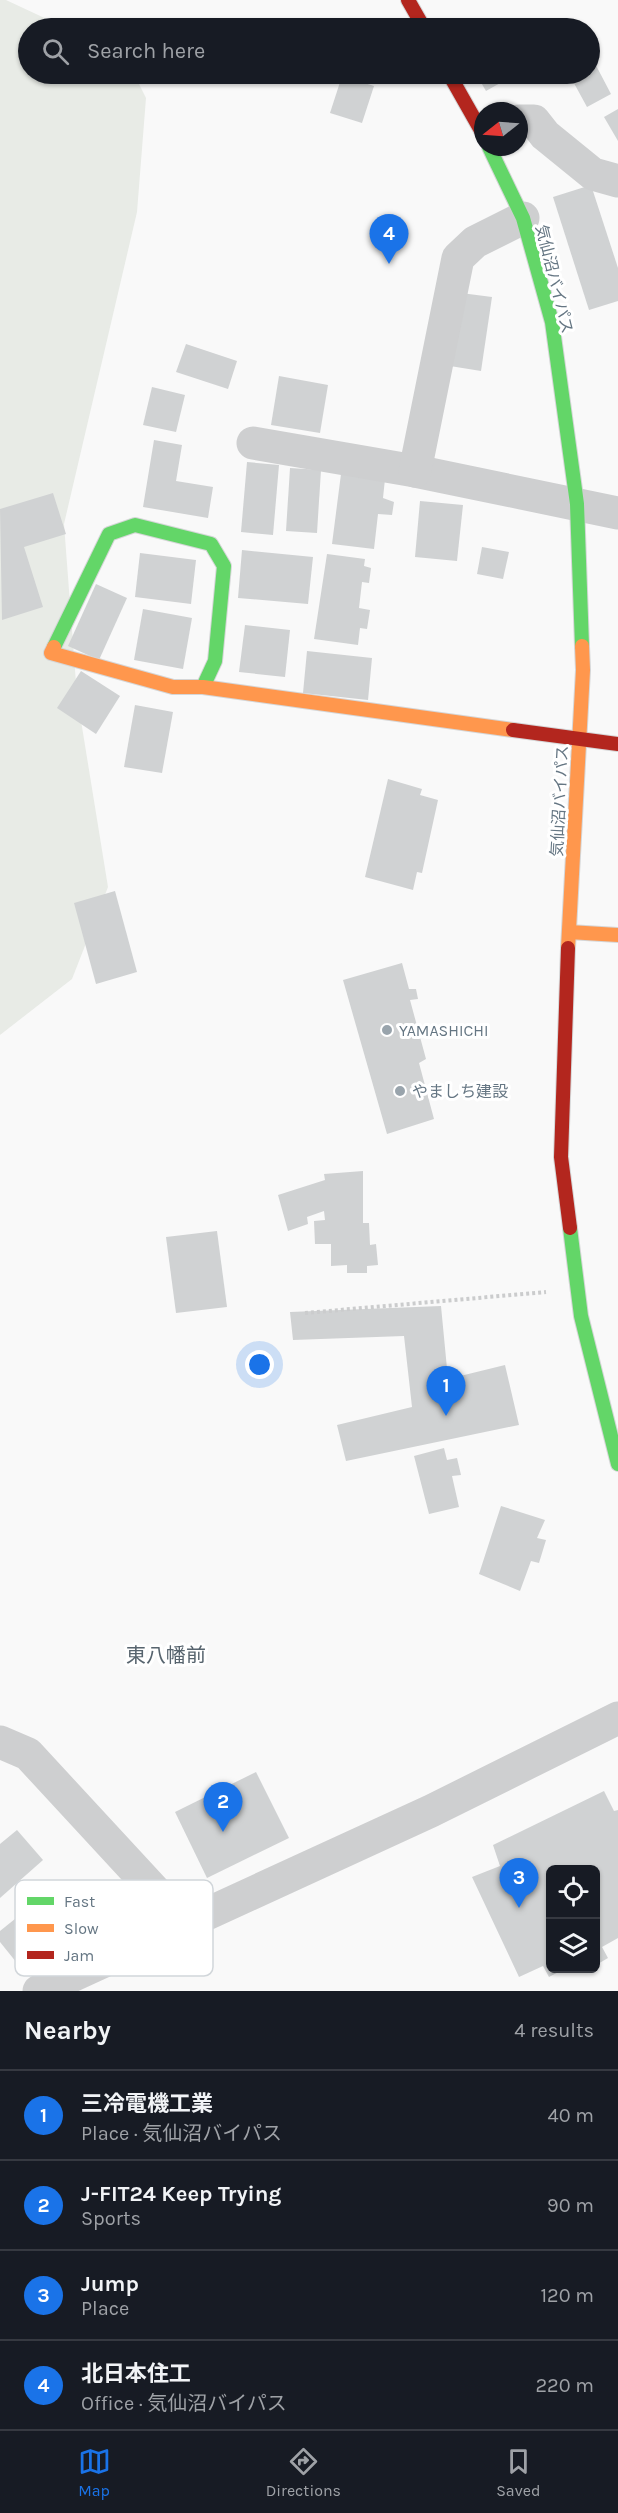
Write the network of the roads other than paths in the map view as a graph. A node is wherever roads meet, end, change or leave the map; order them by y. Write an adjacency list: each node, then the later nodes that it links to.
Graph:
1 (408, 0): 2 (main road)
2 (418, 18)
3 (455, 84): 4 (main road)
4 (474, 118)
5 (528, 121): 7 (street)
6 (493, 156): 8 (main road, 気仙沼バイパス)
7 (618, 181)
8 (522, 218): 10 (street); 11 (main road, 気仙沼バイパス)
9 (253, 443): 10 (street)
10 (415, 471): 11 (street)
11 (577, 504): 12 (street); 14 (main road, 気仙沼バイパス)
12 (618, 513)
13 (203, 687): 13 (main road); 14 (main road)
14 (579, 738): 15 (main road); 16 (main road, 気仙沼バイパス)
15 (618, 744)
16 (568, 932): 17 (main road); 18 (main road, 気仙沼バイパス)
17 (618, 935)
18 (618, 1464)
19 (618, 1718): 22 (street)
20 (0, 1742): 21 (street)
21 (144, 1880)
22 (213, 1912)
23 (72, 1976): 24 (street)
24 (39, 1991)

